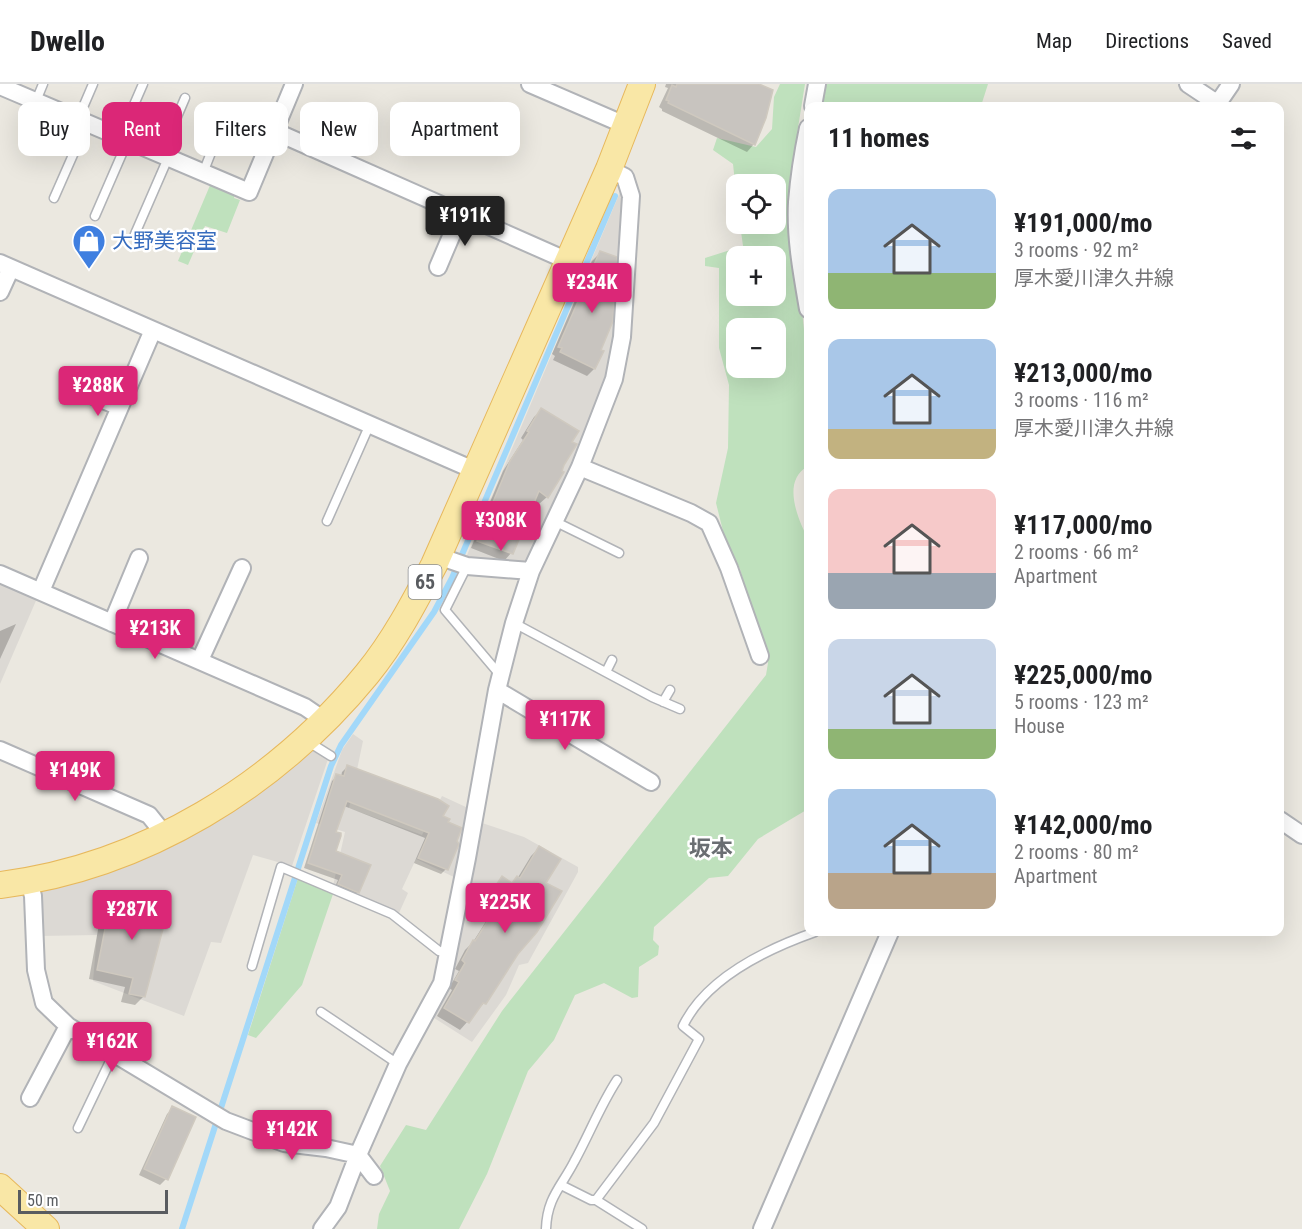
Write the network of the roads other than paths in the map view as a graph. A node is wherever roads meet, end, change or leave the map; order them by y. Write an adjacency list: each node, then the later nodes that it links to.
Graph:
1 (43, 84): 12 (lane)
2 (93, 84): 13 (lane)
3 (143, 84): 14 (lane)
4 (294, 84): 15 (street)
5 (530, 84): 20 (street)
6 (642, 84): 20 (main road, 65)
7 (817, 84): 16 (street)
8 (1188, 84): 17 (street)
9 (1231, 84): 18 (street)
10 (0, 86): 12 (street)
11 (185, 98): 19 (lane)
12 (36, 101)
13 (88, 102)
14 (137, 102)
15 (286, 102)
16 (814, 102)
17 (1213, 102)
18 (1219, 102)
19 (182, 107)
20 (626, 125): 28 (main road, 65)
21 (288, 137): 31 (street)
22 (804, 147): 37 (street)
23 (70, 156): 30 (lane)
24 (118, 156): 32 (lane)
25 (165, 156): 29 (street); 33 (lane)
26 (209, 156): 29 (lane)
27 (264, 156): 29 (street)
28 (609, 169): 34 (main road, 65); 43 (street)
29 (202, 173)
30 (54, 198)
31 (461, 213): 34 (street); 36 (street)
32 (95, 216)
33 (135, 234)
34 (568, 261): 44 (main road, 65)
35 (5, 265): 38 (street); 39 (street)
36 (438, 267)
37 (804, 284)
38 (0, 292)
39 (153, 330): 41 (street); 42 (street)
40 (89, 394): 41 (street)
41 (120, 407): 53 (street)
42 (370, 424): 44 (street); 45 (lane)
43 (580, 467): 46 (street); 56 (street)
44 (476, 471): 49 (main road, 65)
45 (327, 521)
46 (554, 522): 47 (lane); 51 (street)
47 (619, 553)
48 (140, 558): 54 (street)
49 (454, 562): 51 (street); 60 (lane); 64 (main road, 65)
50 (242, 568): 57 (street)
51 (531, 571): 55 (street)
52 (0, 574): 53 (street)
53 (41, 591): 54 (street)
54 (112, 623): 57 (street)
55 (514, 623): 59 (lane); 60 (street)
56 (760, 656)
57 (200, 660): 64 (street)
58 (612, 660): 59 (lane)
59 (606, 672): 62 (lane)
60 (499, 682): 68 (street); 78 (street)
61 (670, 690): 62 (lane)
62 (663, 702): 63 (lane)
63 (680, 710)
64 (324, 720): 65 (main road, 65)
65 (304, 739): 67 (lane); 70 (main road, 65)
66 (0, 750): 70 (street)
67 (331, 756)
68 (651, 782)
69 (1284, 823): 71 (street)
70 (165, 834): 72 (main road, 65)
71 (1302, 835)
72 (29, 882): 73 (main road, 65); 81 (street)
73 (0, 885)
74 (804, 936): 93 (lane)
75 (888, 936): 98 (street)
76 (246, 946): 77 (lane)
77 (256, 950): 78 (lane); 79 (lane)
78 (449, 954): 84 (street)
79 (252, 966)
80 (321, 1012): 84 (lane)
81 (68, 1026): 82 (street); 85 (street)
82 (114, 1053): 88 (lane); 89 (street)
83 (29, 1063): 85 (street)
84 (398, 1064): 89 (street)
85 (44, 1072): 87 (street)
86 (617, 1080): 91 (lane)
87 (30, 1098)
88 (78, 1128)
89 (358, 1155): 90 (street); 95 (street)
90 (374, 1176)
91 (561, 1185): 93 (lane); 96 (lane)
92 (0, 1187): 94 (main road)
93 (596, 1200): 97 (lane)
94 (46, 1229)
95 (322, 1229)
96 (546, 1229)
97 (642, 1229)
98 (762, 1229)

